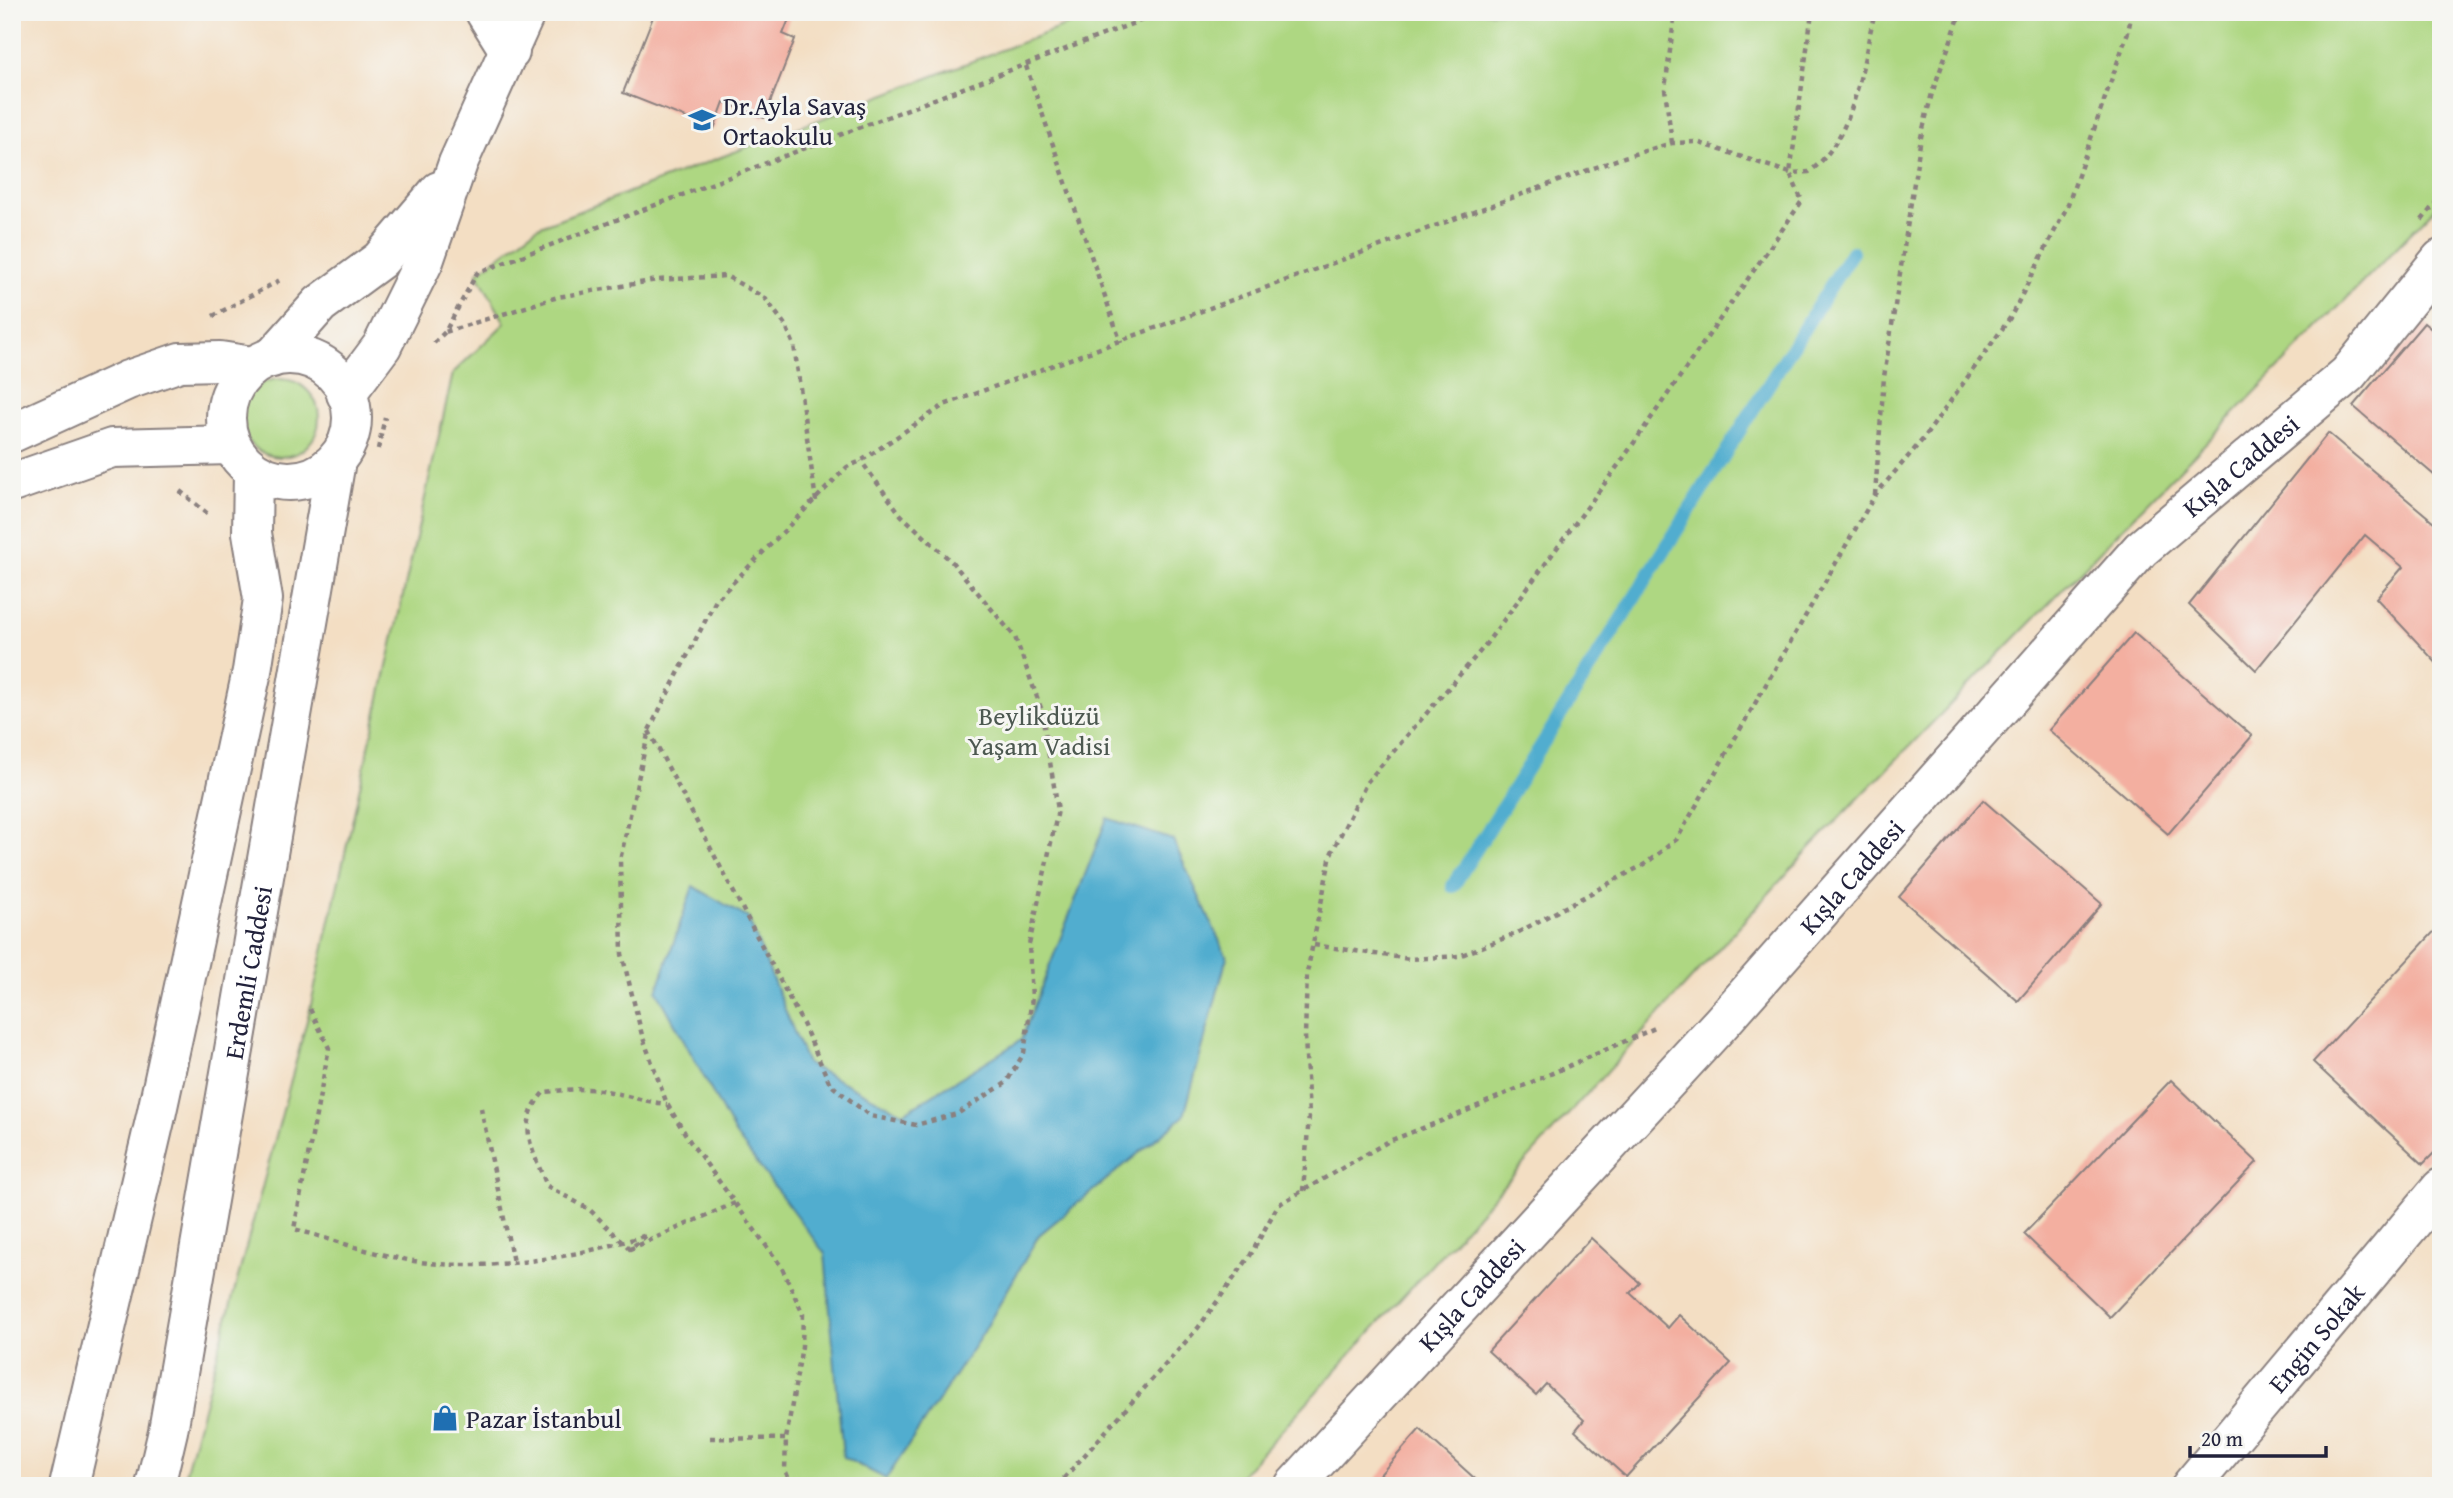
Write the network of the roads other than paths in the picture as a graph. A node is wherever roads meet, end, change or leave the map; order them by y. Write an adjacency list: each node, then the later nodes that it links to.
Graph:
1 (485, 12): 3 (main road)
2 (526, 12): 3 (main road)
3 (510, 52): 4 (main road)
4 (458, 163): 6 (main road); 7 (main road)
5 (2435, 269): 15 (main road, Kışla Caddesi)
6 (262, 362): 7 (main road); 8 (main road); 9 (main road)
7 (346, 394): 10 (main road)
8 (12, 433)
9 (242, 458): 10 (main road); 11 (main road); 13 (main road)
10 (336, 461): 14 (main road, Erdemli Caddesi)
11 (12, 483)
12 (2441, 1188): 16 (main road, Engin Sokak)
13 (69, 1486)
14 (155, 1486)
15 (1294, 1486)
16 (2191, 1486)

